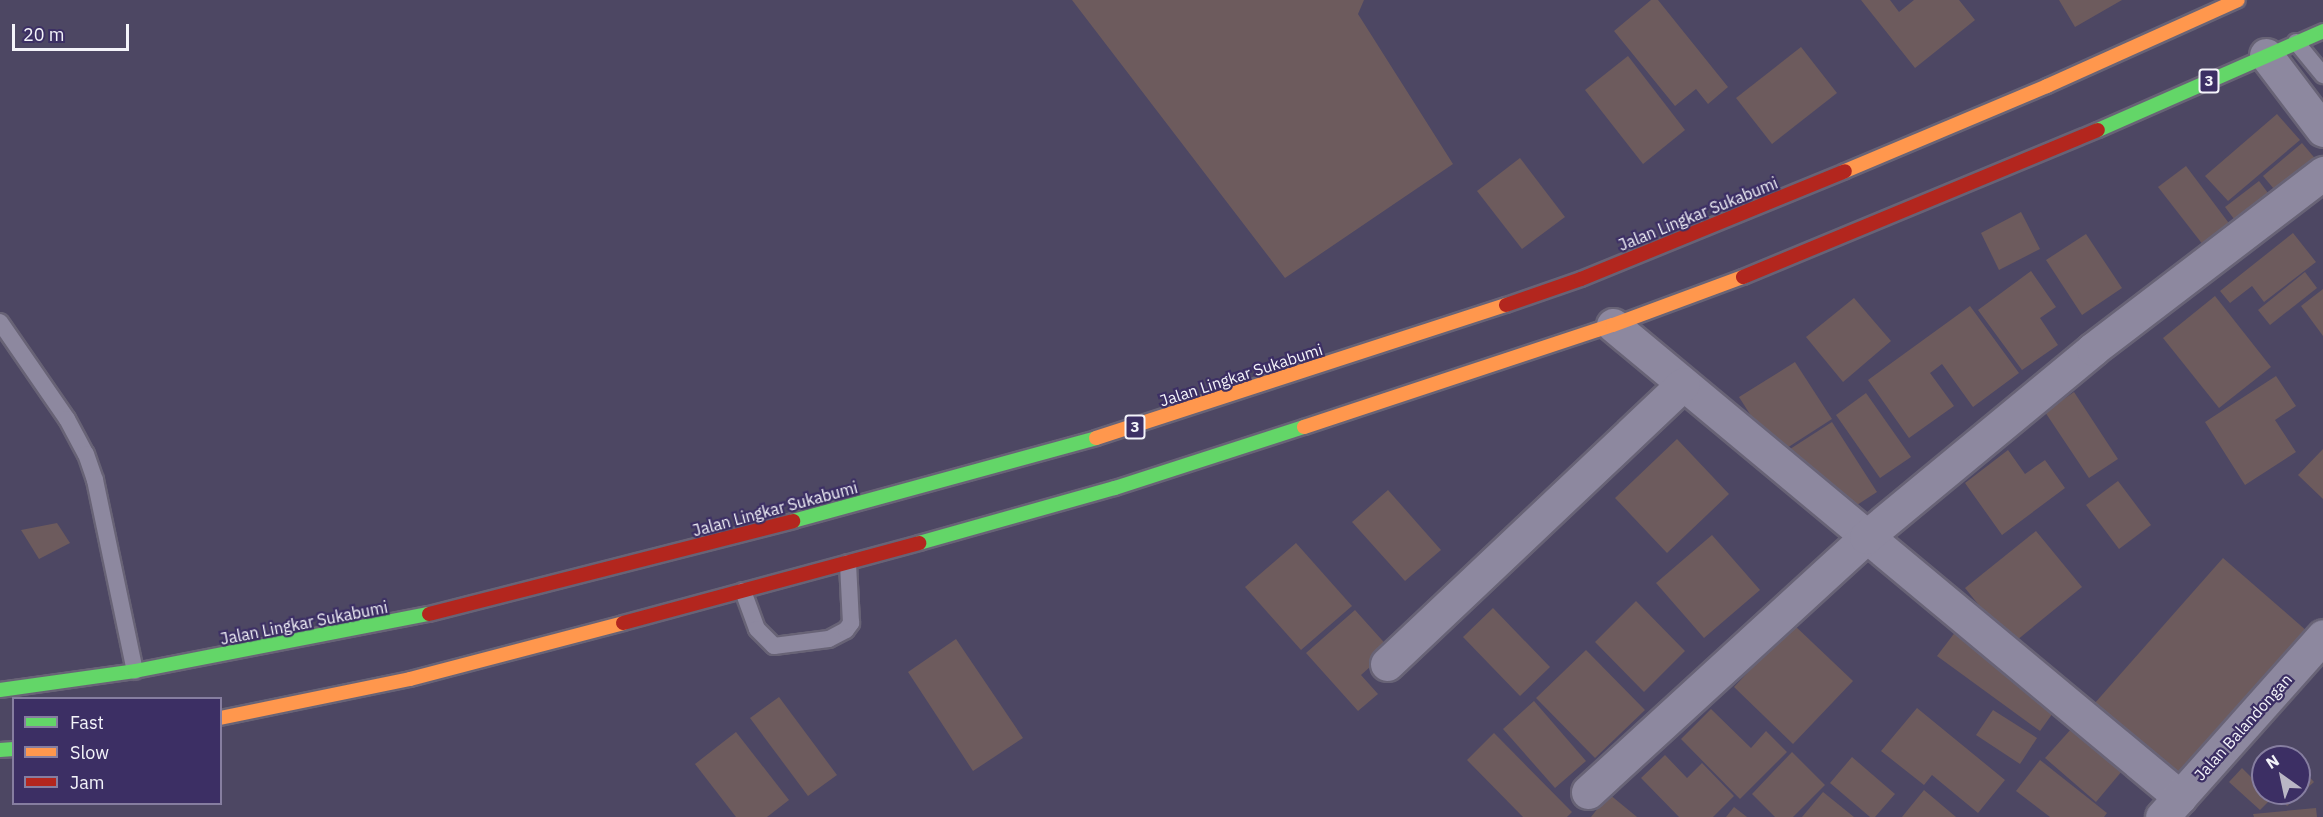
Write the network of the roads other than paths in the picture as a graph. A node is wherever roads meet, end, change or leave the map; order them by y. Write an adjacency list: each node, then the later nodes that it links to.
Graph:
1 (2225, 2): 16 (main road, Jalan Lingkar Sukabumi / 3)
2 (2323, 31): 3 (main road, 3)
3 (2296, 42): 4 (main road, 3); 5 (lane)
4 (2266, 56): 6 (street); 9 (main road, 3)
5 (2323, 75)
6 (2323, 130)
7 (2323, 173): 11 (street)
8 (0, 322): 16 (lane)
9 (1613, 325): 10 (street); 12 (main road)
10 (1683, 384): 11 (street); 15 (street)
11 (1866, 537): 19 (street); 20 (street)
12 (848, 563): 13 (main road); 13 (lane)
13 (743, 591): 18 (main road)
14 (2323, 636): 20 (street, Jalan Balandongan)
15 (1387, 664)
16 (135, 671): 17 (main road, Jalan Lingkar Sukabumi / 3)
17 (0, 690)
18 (222, 718)
19 (1588, 792)
20 (2171, 807)

